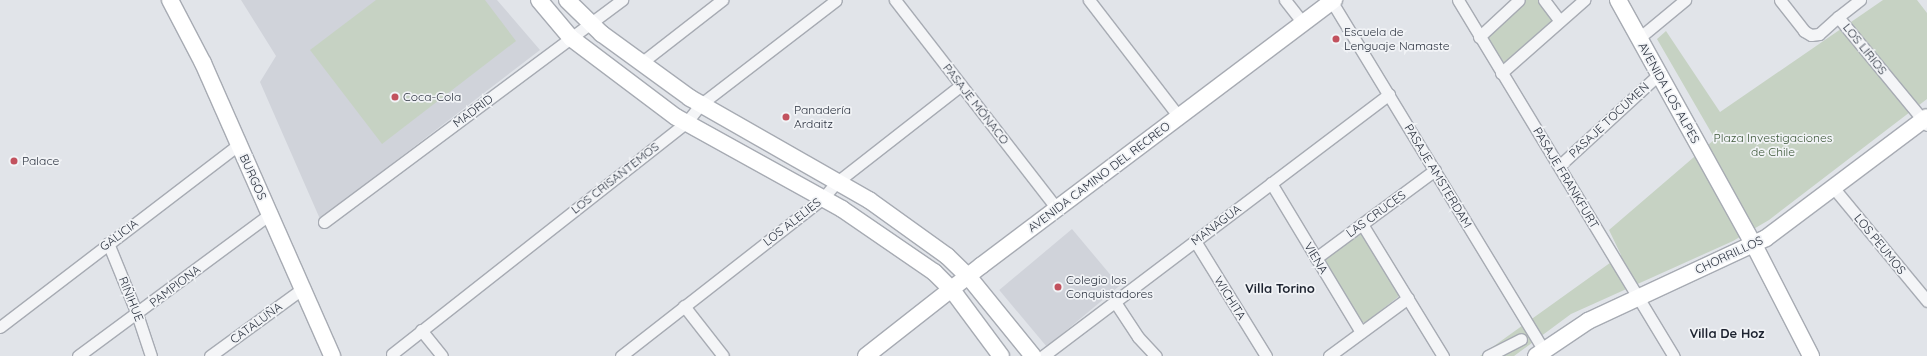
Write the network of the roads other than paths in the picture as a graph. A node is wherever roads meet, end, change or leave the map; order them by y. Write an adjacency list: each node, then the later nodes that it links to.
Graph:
1 (170, 0): 35 (street, BURGOS)
2 (539, 0): 24 (street)
3 (567, 0): 22 (street)
4 (622, 0): 22 (street, MADRID)
5 (722, 0): 26 (street)
6 (836, 0): 31 (street, LOS CRISANTEMOS)
7 (895, 0): 29 (street, PASAJE MÓNACO)
8 (1089, 0): 32 (street)
9 (1285, 0): 21 (street)
10 (1458, 0): 23 (street, PASAJE FRANKFURT)
11 (1519, 0): 23 (street)
12 (1544, 0): 20 (street)
13 (1584, 0): 20 (street)
14 (1618, 0): 25 (street, AVENIDA LOS ALPES)
15 (1686, 0): 25 (street)
16 (1780, 0): 19 (street, LOS LIRIOS)
17 (1860, 0): 19 (street)
18 (1333, 1): 21 (street, AVENIDA CAMINO DEL RECREO); 30 (street, PASAJE AMSTERDAM)
19 (1838, 17): 33 (street, LOS LIRIOS)
20 (1560, 21): 27 (street)
21 (1303, 23): 32 (street, AVENIDA CAMINO DEL RECREO)
22 (591, 25): 24 (street, MADRID); 26 (street)
23 (1479, 37): 27 (street, PASAJE FRANKFURT)
24 (571, 38): 34 (street); 44 (street, MADRID)
25 (1639, 38): 28 (street, AVENIDA LOS ALPES)
26 (641, 63): 31 (street)
27 (1501, 73): 36 (street, PASAJE FRANKFURT)
28 (1659, 74): 36 (street, PASAJE TOCUMEN); 48 (street, AVENIDA LOS ALPES)
29 (961, 85): 38 (street, LOS ALELIES); 42 (street, PASAJE MÓNACO)
30 (1389, 94): 37 (street, PASAJE AMSTERDAM); 39 (street, MANAGUA)
31 (701, 104): 34 (street, LOS CRISANTEMOS); 38 (street)
32 (1179, 117): 42 (street, AVENIDA CAMINO DEL RECREO)
33 (1925, 121): 40 (street, CHORRILLOS)
34 (686, 123): 41 (street); 60 (street, LOS CRISANTEMOS)
35 (239, 144): 43 (street, BURGOS); 47 (street, GALICIA)
36 (1560, 166): 53 (street, PASAJE FRANKFURT)
37 (1435, 170): 45 (street, LAS CRUCES); 63 (street, PASAJE AMSTERDAM)
38 (837, 182): 41 (street, LOS ALELIES); 50 (street)
39 (1271, 184): 46 (street, MANAGUA); 49 (street, VIENA)
40 (1832, 186): 48 (street, CHORRILLOS); 55 (street, LOS PEUMOS)
41 (822, 199): 52 (street); 57 (street, LOS ALELIES)
42 (1057, 209): 50 (street, AVENIDA CAMINO DEL RECREO)
43 (270, 214): 51 (street, BURGOS); 58 (street, PAMPIONA)
44 (324, 222)
45 (1362, 224): 49 (street, LAS CRUCES); 54 (street)
46 (1195, 241): 56 (street, MANAGUA); 77 (street, WICHITA)
47 (108, 243): 58 (street, RIÑIHUE); 59 (street, GALICIA)
48 (1754, 245): 53 (street, CHORRILLOS); 82 (street, AVENIDA LOS ALPES)
49 (1316, 258): 61 (street, VIENA)
50 (968, 276): 52 (street, AVENIDA CAMINO DEL RECREO); 74 (street)
51 (302, 289): 68 (street, CATALUÑA); 69 (street, BURGOS)
52 (952, 290): 65 (street, AVENIDA CAMINO DEL RECREO); 73 (street)
53 (1638, 297): 63 (street, CHORRILLOS); 81 (street, PASAJE FRANKFURT)
54 (1408, 298): 61 (street); 79 (street)
55 (1927, 301)
56 (1115, 302): 75 (street, MANAGUA); 76 (street)
57 (684, 306): 71 (street, LOS ALELIES); 72 (street)
58 (138, 314): 66 (street, PAMPIONA); 67 (street, RIÑIHUE)
59 (0, 327)
60 (421, 330): 64 (street, LOS CRISANTEMOS); 70 (street)
61 (1361, 332): 78 (street)
62 (1521, 339): 80 (street)
63 (1540, 353)
64 (392, 354)
65 (872, 354)
66 (78, 356)
67 (151, 356)
68 (210, 356)
69 (332, 356)
70 (442, 356)
71 (621, 356)
72 (723, 356)
73 (1002, 356)
74 (1033, 356)
75 (1043, 356)
76 (1156, 356)
77 (1266, 356)
78 (1329, 356)
79 (1443, 356)
80 (1488, 356)
81 (1674, 356)
82 (1811, 356)

